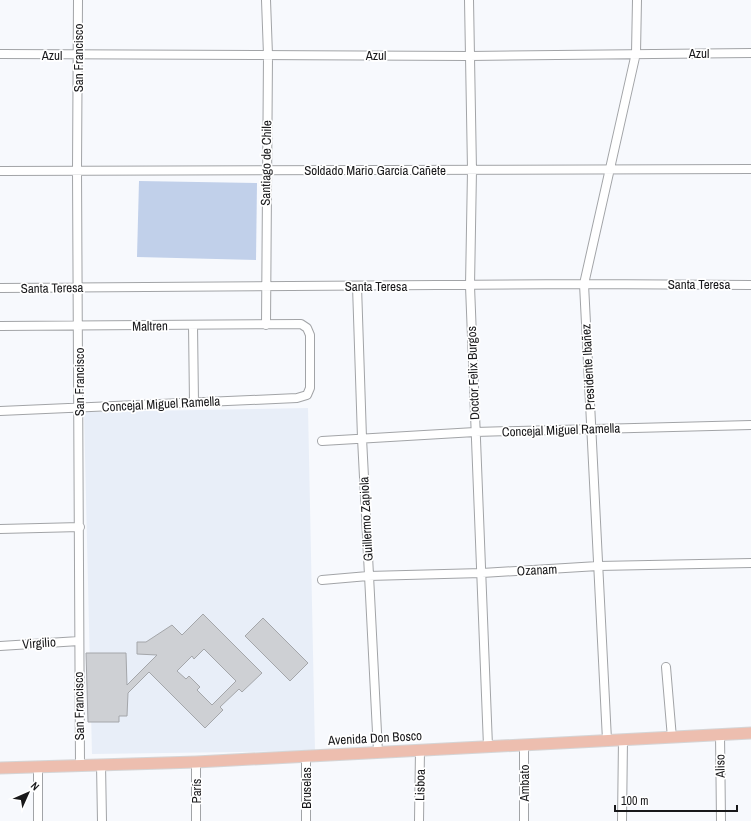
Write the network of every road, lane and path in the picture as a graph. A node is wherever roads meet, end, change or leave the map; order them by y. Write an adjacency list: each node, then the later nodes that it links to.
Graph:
1 (78, 0): 8 (street, San Francisco)
2 (266, 0): 9 (street, Santiago de Chile)
3 (469, 0): 10 (street, Doctor Felix Burgos)
4 (637, 0): 5 (street, Presidente Ibañez)
5 (636, 53): 6 (street, Azul); 10 (street, Azul); 11 (street, Presidente Ibañez)
6 (751, 53)
7 (0, 54): 8 (street, Azul)
8 (78, 55): 9 (street, Azul); 13 (street, San Francisco)
9 (268, 55): 10 (street, Azul); 14 (street, Santiago de Chile)
10 (469, 56): 15 (street, Doctor Felix Burgos)
11 (611, 169): 12 (street, Soldado Mario García Cañete); 15 (street, Soldado Mario García Cañete); 17 (street, Presidente Ibañez)
12 (751, 169)
13 (77, 170): 14 (street, Soldado Mario García Cañete); 16 (street, Soldado Mario García Cañete); 22 (street, San Francisco)
14 (266, 170): 15 (street, Soldado Mario García Cañete); 19 (street, Santiago de Chile)
15 (472, 170): 21 (street, Doctor Felix Burgos)
16 (0, 171)
17 (584, 284): 18 (street, Santa Teresa); 21 (street, Santa Teresa); 33 (street, Presidente Ibañez)
18 (751, 285)
19 (265, 286): 20 (street, Santa Teresa); 22 (street, Santa Teresa); 25 (street, Santiago de Chile)
20 (357, 286): 21 (street, Santa Teresa); 35 (street, Guillermo Zapiola)
21 (470, 286): 34 (street, Doctor Felix Burgos)
22 (79, 287): 23 (street, Santa Teresa); 27 (street, San Francisco)
23 (0, 288)
24 (193, 325): 25 (street, Maltren); 27 (street, Maltren); 29 (street)
25 (266, 325): 28 (street, Maltren)
26 (0, 326): 27 (street, Maltren)
27 (78, 327): 30 (street, San Francisco)
28 (297, 398): 29 (street, Concejal Miguel Ramella)
29 (194, 403): 30 (street, Concejal Miguel Ramella)
30 (79, 408): 31 (street, Concejal Miguel Ramella); 37 (street, San Francisco)
31 (0, 411)
32 (751, 425): 33 (street, Concejal Miguel Ramella)
33 (592, 428): 34 (street, Concejal Miguel Ramella); 40 (street, Presidente Ibañez)
34 (475, 432): 35 (street, Concejal Miguel Ramella); 41 (street, Doctor Felix Burgos)
35 (362, 438): 36 (street, Concejal Miguel Ramella); 42 (street, Guillermo Zapiola)
36 (322, 441)
37 (80, 527): 38 (street); 44 (street, San Francisco)
38 (0, 529)
39 (751, 563): 40 (street, Ozanam)
40 (598, 566): 41 (street, Ozanam); 51 (street, Presidente Ibañez)
41 (482, 573): 42 (street, Ozanam); 53 (street, Doctor Felix Burgos)
42 (368, 576): 43 (street, Ozanam); 55 (street, Guillermo Zapiola)
43 (322, 580)
44 (79, 641): 45 (street, Virgilio); 59 (street, San Francisco)
45 (0, 646)
46 (666, 667): 49 (street)
47 (751, 733): 48 (main road, Avenida Don Bosco)
48 (720, 734): 49 (main road, Avenida Don Bosco); 69 (street, Aliso)
49 (672, 738): 50 (main road, Avenida Don Bosco)
50 (622, 739): 51 (main road, Avenida Don Bosco); 68 (street)
51 (607, 740): 52 (main road, Avenida Don Bosco)
52 (524, 744): 53 (main road, Avenida Don Bosco); 67 (street, Ambato)
53 (488, 746): 54 (main road, Avenida Don Bosco)
54 (420, 750): 55 (main road, Avenida Don Bosco); 66 (street, Lisboa)
55 (378, 752): 56 (main road, Avenida Don Bosco)
56 (306, 756): 57 (main road, Avenida Don Bosco); 65 (street, Bruselas)
57 (196, 762): 58 (main road, Avenida Don Bosco); 64 (street, París)
58 (101, 764): 59 (main road, Avenida Don Bosco); 63 (street)
59 (80, 765): 60 (main road, Avenida Don Bosco)
60 (38, 766): 61 (main road, Avenida Don Bosco); 62 (street)
61 (0, 768)
62 (38, 821)
63 (102, 821)
64 (196, 821)
65 (306, 821)
66 (419, 821)
67 (524, 821)
68 (622, 821)
69 (720, 821)

